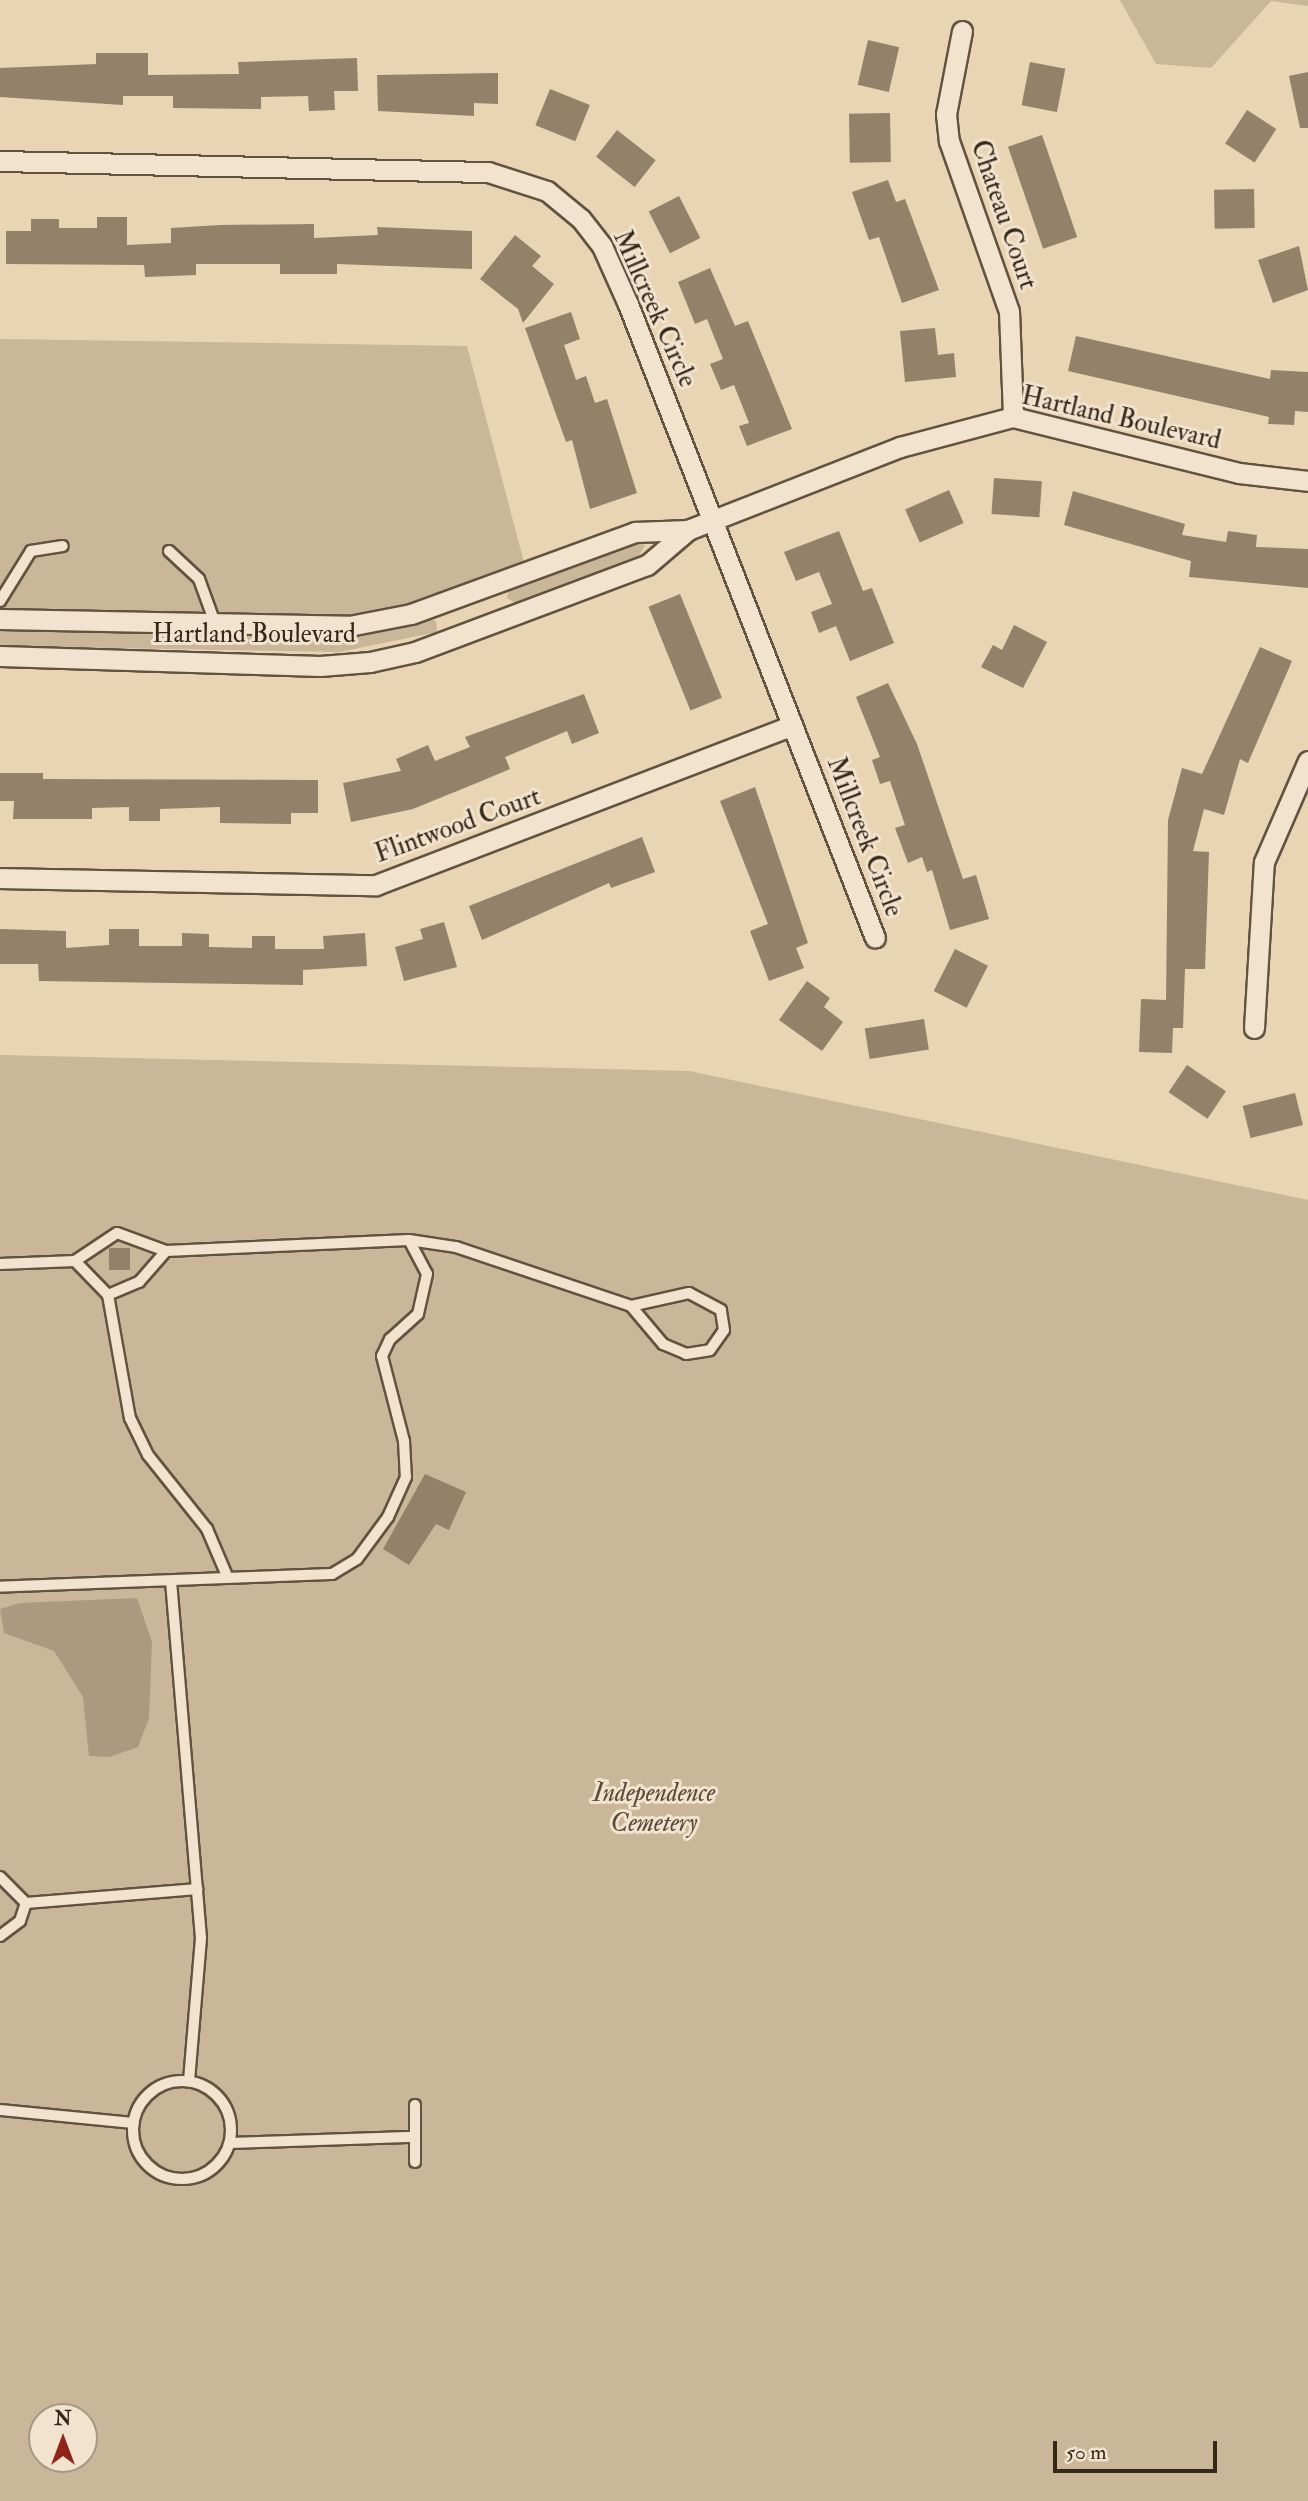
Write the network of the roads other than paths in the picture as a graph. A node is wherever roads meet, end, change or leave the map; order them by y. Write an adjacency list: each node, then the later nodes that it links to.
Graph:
1 (962, 31): 3 (street, Chateau Court)
2 (0, 161): 5 (street, Millcreek Circle)
3 (1013, 418): 4 (street, Hartland Boulevard); 5 (street, Hartland Boulevard)
4 (1308, 481)
5 (712, 522): 6 (street, Hartland Boulevard); 13 (street, Millcreek Circle)
6 (688, 530): 11 (street, Hartland Boulevard); 12 (street, Hartland Boulevard)
7 (63, 546): 9 (lane)
8 (169, 551): 11 (lane)
9 (0, 601)
10 (0, 619): 11 (street, Hartland Boulevard)
11 (215, 624)
12 (0, 656)
13 (792, 725): 15 (street, Flintwood Court); 16 (street, Millcreek Circle)
14 (1308, 761): 17 (street)
15 (0, 878)
16 (875, 938)
17 (1254, 1028)
18 (409, 1240): 19 (lane); 23 (lane); 24 (lane)
19 (166, 1251): 20 (lane); 22 (lane)
20 (75, 1261): 21 (lane); 22 (lane)
21 (0, 1264)
22 (108, 1295): 24 (lane)
23 (631, 1306): 23 (lane)
24 (227, 1576): 25 (lane)
25 (171, 1581): 26 (lane); 28 (lane)
26 (0, 1587)
27 (0, 1877): 29 (lane)
28 (197, 1889): 29 (lane); 31 (lane)
29 (26, 1903): 30 (lane)
30 (0, 1936)
31 (189, 2082): 34 (lane); 36 (lane)
32 (415, 2105): 35 (lane)
33 (0, 2110): 34 (lane)
34 (133, 2123): 36 (lane)
35 (415, 2137): 36 (lane); 37 (lane)
36 (230, 2143)
37 (415, 2162)

